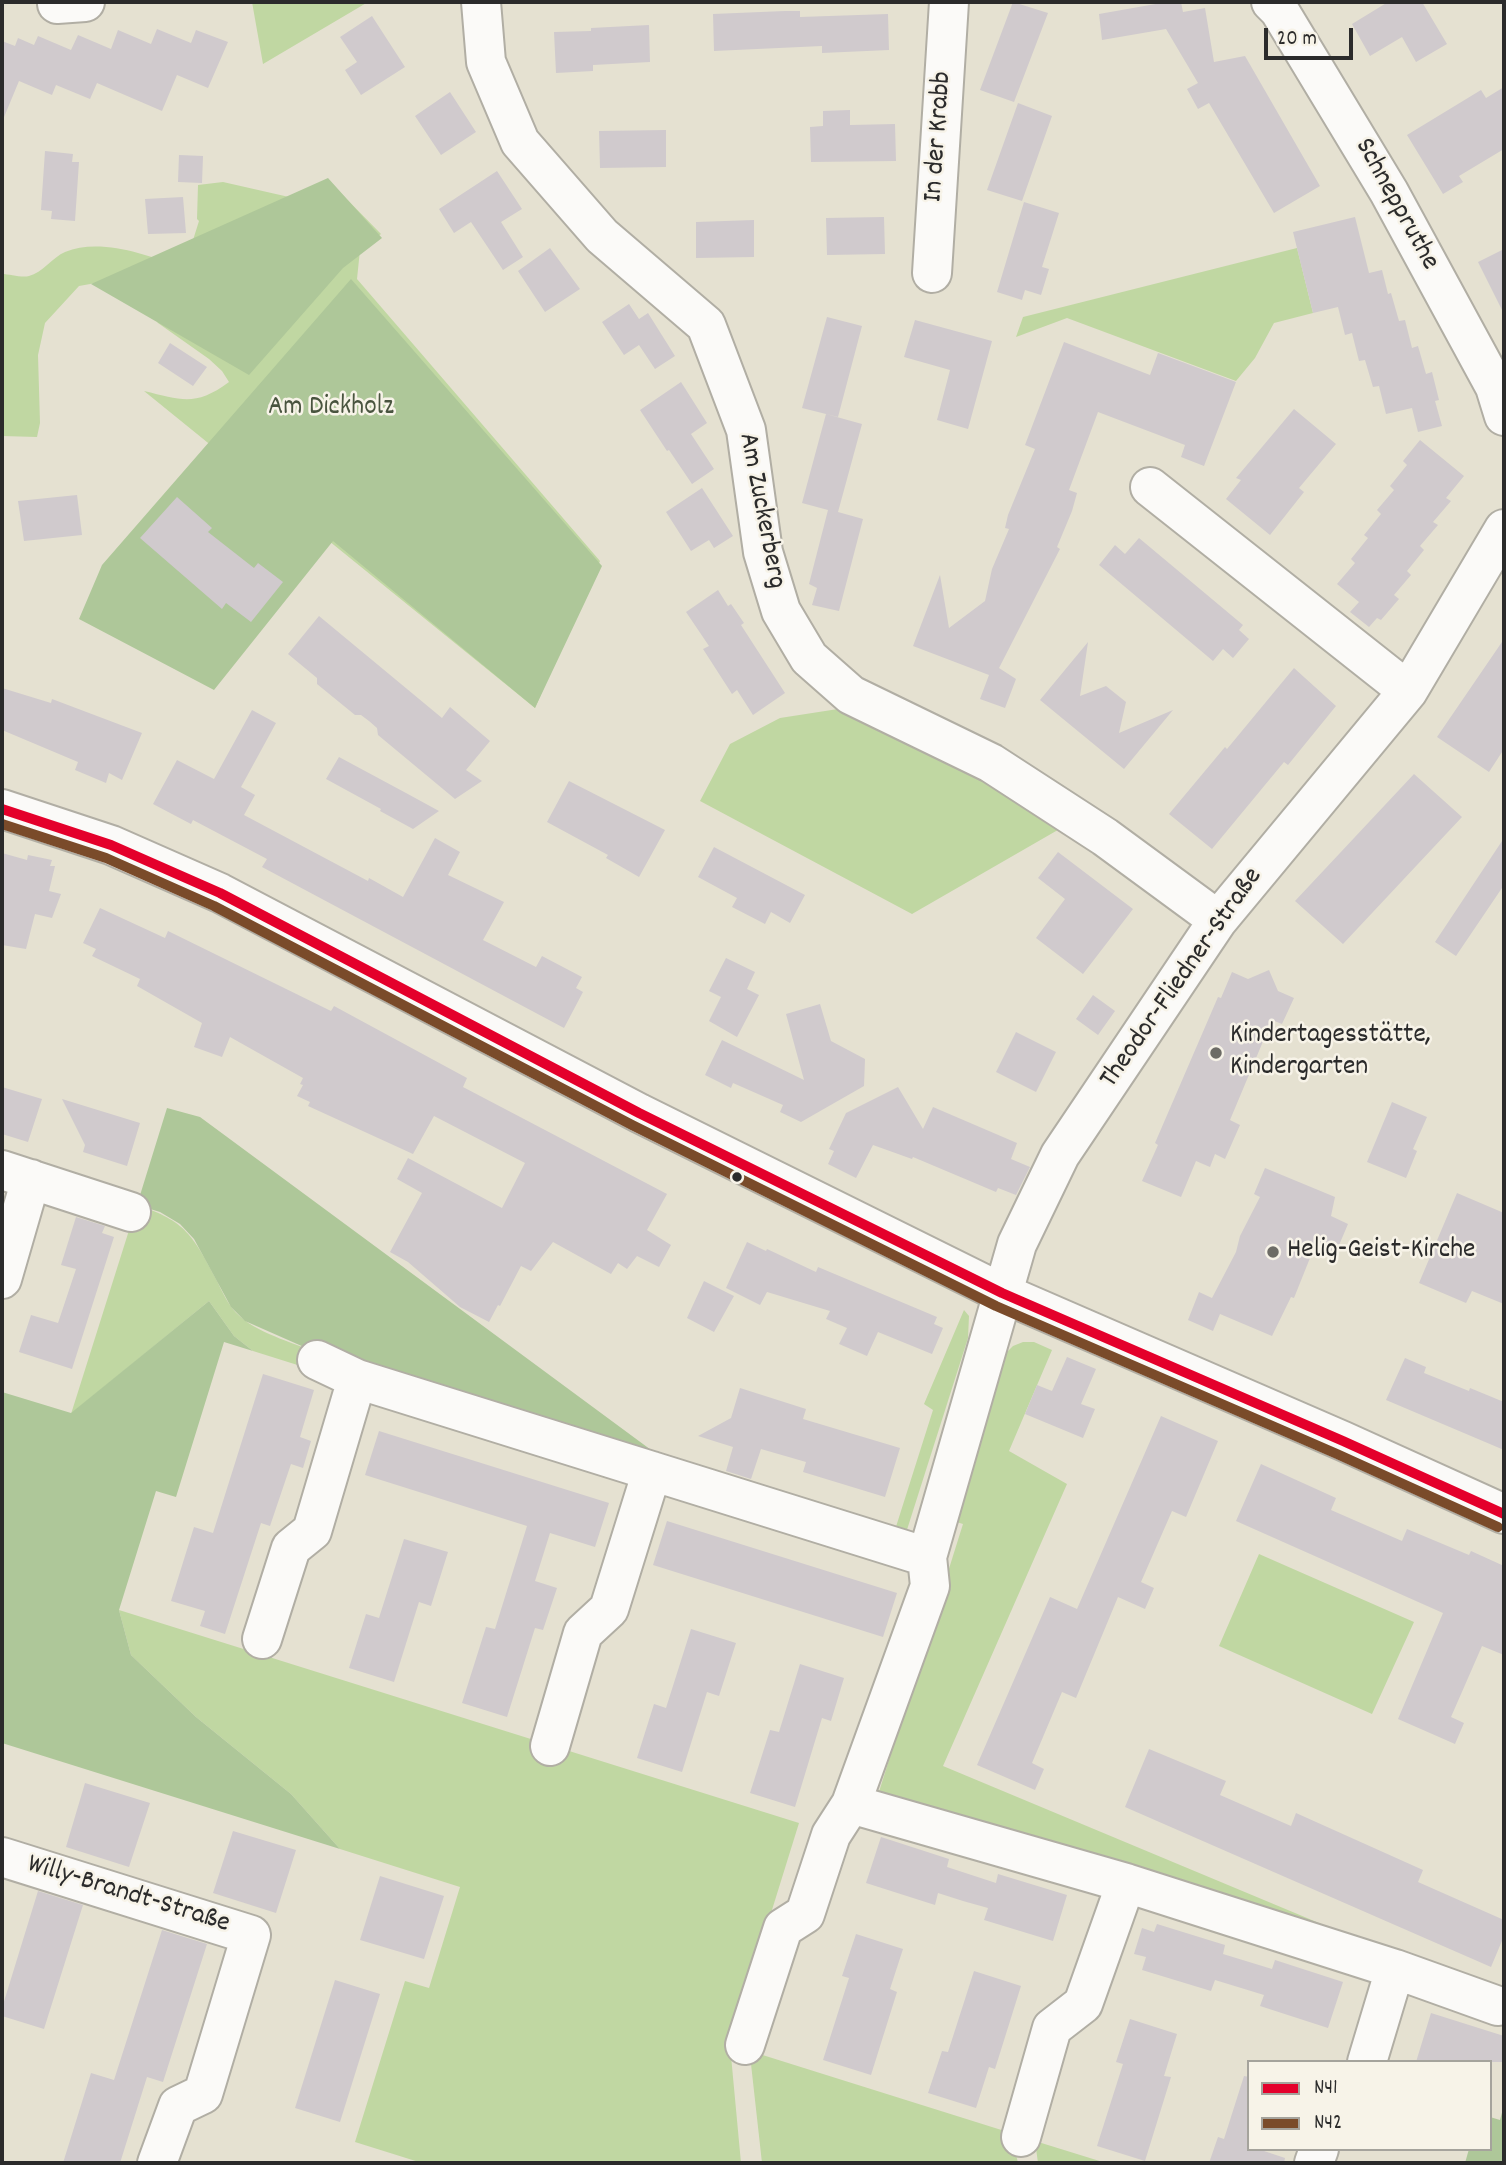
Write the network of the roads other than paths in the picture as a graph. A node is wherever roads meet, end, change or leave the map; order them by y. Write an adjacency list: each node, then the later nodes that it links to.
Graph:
1 (481, 2): 10 (street, Am Zuckerberg)
2 (949, 2): 4 (street, In der Krabb)
3 (1271, 2): 5 (street, Schneppruthe)
4 (932, 273)
5 (1504, 416)
6 (1150, 487): 8 (street)
7 (1504, 529): 8 (street, Theodor-Fliedner-Straße)
8 (1408, 691): 10 (street, Theodor-Fliedner-Straße)
9 (2, 809): 14 (street)
10 (1218, 920): 14 (street, Theodor-Fliedner-Straße)
11 (17, 1174): 12 (street); 13 (street)
12 (131, 1212)
13 (2, 1279)
14 (1002, 1293): 18 (street); 19 (street, Theodor-Fliedner-Straße)
15 (317, 1360): 16 (street)
16 (357, 1379): 17 (street); 20 (street)
17 (652, 1471): 19 (street); 21 (street)
18 (1504, 1514)
19 (927, 1557): 22 (street, Theodor-Fliedner-Straße)
20 (262, 1639)
21 (550, 1746)
22 (851, 1804): 24 (street); 27 (street, Theodor-Fliedner-Straße)
23 (2, 1857): 30 (street, Willy-Brandt-Straße)
24 (1126, 1882): 25 (street); 29 (street)
25 (1395, 1969): 26 (street); 28 (street)
26 (1498, 2006)
27 (744, 2045)
28 (1368, 2060)
29 (1021, 2137)
30 (157, 2163)

